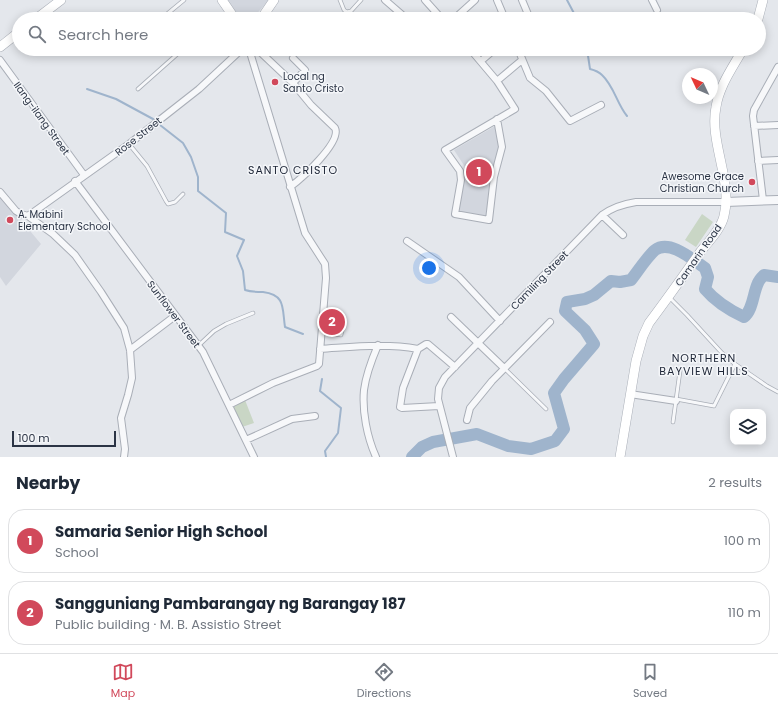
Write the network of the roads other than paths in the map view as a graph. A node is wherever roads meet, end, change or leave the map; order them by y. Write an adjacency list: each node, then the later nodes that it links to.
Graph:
1 (184, 0): 16 (lane)
2 (222, 0): 17 (main road)
3 (274, 0): 18 (main road)
4 (340, 0): 5 (lane)
5 (361, 0)
6 (385, 0): 19 (street)
7 (425, 0): 20 (street)
8 (475, 0): 21 (street)
9 (497, 0): 22 (street)
10 (522, 0): 23 (street)
11 (652, 0): 14 (street)
12 (764, 0): 24 (main road)
13 (56, 1): 15 (main road)
14 (657, 10)
15 (44, 12)
16 (169, 12)
17 (228, 12)
18 (266, 12)
19 (399, 12)
20 (436, 12)
21 (462, 12)
22 (502, 12)
23 (527, 12)
24 (760, 12)
25 (12, 37): 26 (main road)
26 (0, 46)
27 (175, 56): 42 (lane)
28 (234, 56): 47 (street, Rose Street)
29 (251, 56): 52 (street)
30 (264, 56): 41 (street)
31 (476, 56): 38 (street)
32 (487, 56): 38 (street)
33 (521, 56): 37 (street)
34 (739, 56): 57 (main road, Camarin Road)
35 (293, 58): 41 (street)
36 (0, 60): 50 (street, Ilang-ilang Street)
37 (522, 60): 40 (street); 43 (street)
38 (481, 61): 40 (street)
39 (778, 67): 46 (street)
40 (497, 81): 44 (street)
41 (293, 83): 52 (street)
42 (138, 89)
43 (601, 105)
44 (497, 119): 44 (street)
45 (778, 125): 46 (street)
46 (754, 126): 49 (street)
47 (129, 144): 50 (street, Rose Street); 54 (lane)
48 (778, 160): 49 (street)
49 (758, 161): 55 (street)
50 (84, 175): 51 (street, Rose Street)
51 (76, 181): 59 (street, Rose Street); 64 (street, Sunflower Street)
52 (290, 187): 69 (street)
53 (0, 192): 59 (street)
54 (184, 194)
55 (763, 200): 56 (street); 57 (street)
56 (778, 200)
57 (726, 202): 58 (street, Camiling Street); 62 (main road, Camarin Road)
58 (602, 214): 60 (street); 66 (street, Camiling Street)
59 (28, 216): 75 (street)
60 (623, 235)
61 (407, 241): 66 (street)
62 (668, 297): 76 (lane); 81 (main road, Camarin Road)
63 (253, 313): 72 (lane)
64 (175, 316): 72 (street, Sunflower Street); 75 (street)
65 (451, 316): 70 (street)
66 (500, 321): 70 (street, Camiling Street)
67 (344, 322): 69 (lane)
68 (550, 322): 78 (street)
69 (321, 332): 73 (street)
70 (478, 343): 77 (street, Camiling Street); 78 (street)
71 (378, 345): 73 (street); 74 (street); 92 (street)
72 (198, 346): 83 (street, Sunflower Street)
73 (320, 349): 83 (street)
74 (418, 349): 77 (street); 84 (street)
75 (130, 350): 90 (street)
76 (735, 364): 80 (lane); 82 (lane)
77 (455, 367): 84 (street, Camiling Street)
78 (504, 368): 85 (lane); 87 (street)
79 (680, 371): 82 (lane)
80 (778, 392)
81 (630, 394): 82 (street); 94 (main road, Camarin Road)
82 (676, 400): 88 (lane)
83 (229, 405): 89 (street, Sunflower Street)
84 (439, 406): 93 (street, Camiling Street)
85 (546, 409)
86 (315, 416): 89 (street)
87 (466, 420)
88 (673, 422)
89 (246, 440): 91 (street, Sunflower Street)
90 (124, 457)
91 (254, 457)
92 (376, 457)
93 (453, 457)
94 (620, 457)

